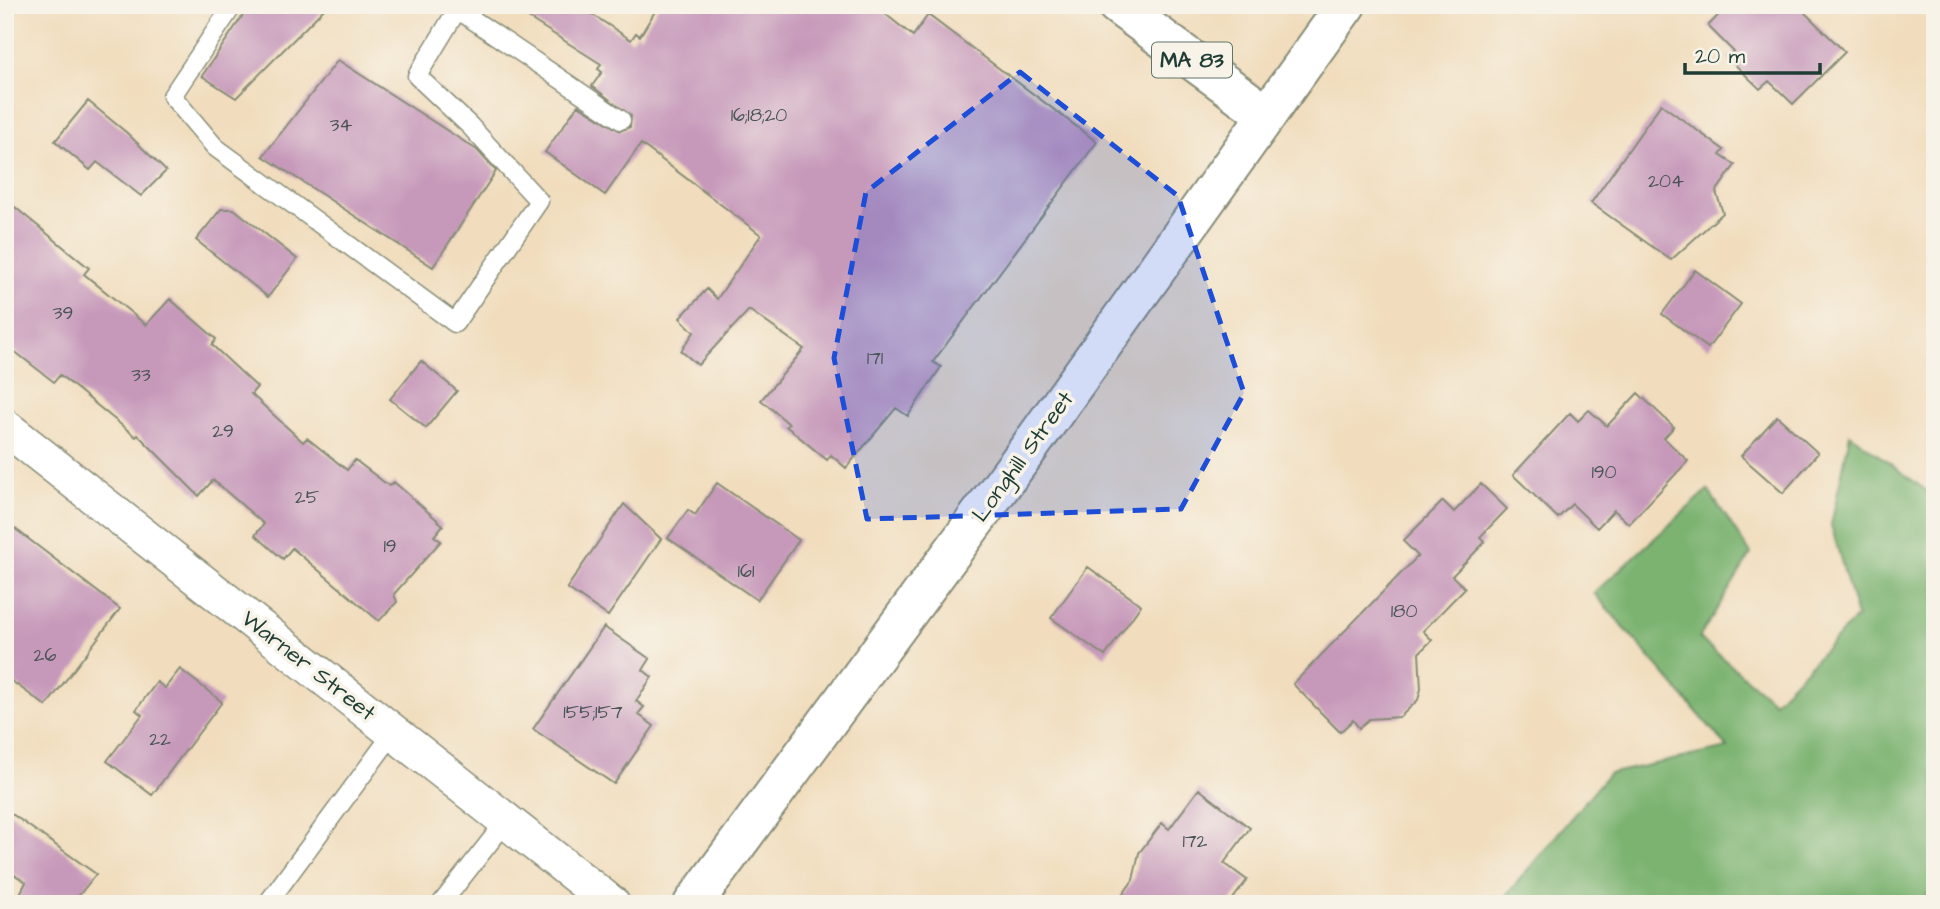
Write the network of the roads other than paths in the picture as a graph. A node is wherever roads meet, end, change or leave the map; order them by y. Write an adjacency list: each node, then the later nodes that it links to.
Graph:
1 (233, 5): 4 (lane)
2 (1117, 5): 5 (main road, MA 83)
3 (1346, 5): 5 (main road, Longhill Street)
4 (458, 7): 6 (lane)
5 (1267, 115): 13 (main road, Longhill Street)
6 (621, 120)
7 (5, 427): 8 (street, Warner Street)
8 (394, 732): 9 (street, Warner Street); 10 (lane)
9 (507, 820): 11 (lane); 12 (street, Warner Street)
10 (267, 904)
11 (441, 904)
12 (612, 904)
13 (693, 904)

